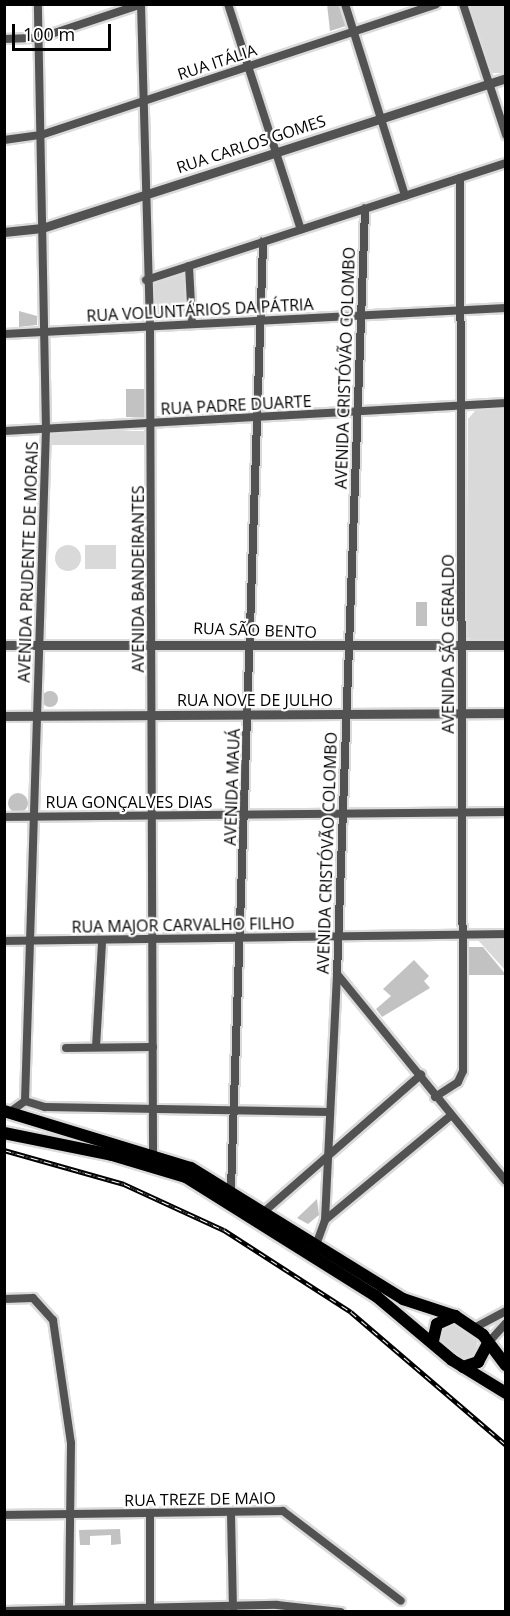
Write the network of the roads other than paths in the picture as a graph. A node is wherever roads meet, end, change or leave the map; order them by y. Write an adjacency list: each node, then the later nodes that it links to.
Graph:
1 (38, 4): 8 (street, AVENIDA PRUDENTE DE MORAIS)
2 (228, 4): 10 (street)
3 (345, 4): 7 (street)
4 (436, 4): 7 (street, RUA ITÁLIA)
5 (463, 4): 12 (street)
6 (141, 5): 8 (street); 13 (street, AVENIDA BANDEIRANTES)
7 (354, 30): 10 (street, RUA ITÁLIA); 14 (street)
8 (39, 38): 9 (street); 15 (street, AVENIDA PRUDENTE DE MORAIS)
9 (4, 39)
10 (248, 66): 13 (street, RUA ITÁLIA); 18 (street)
11 (506, 78): 12 (street, RUA CARLOS GOMES)
12 (488, 84): 14 (street, RUA CARLOS GOMES); 16 (street)
13 (141, 101): 15 (street, RUA ITÁLIA); 21 (street, AVENIDA BANDEIRANTES)
14 (381, 118): 18 (street, RUA CARLOS GOMES); 22 (street)
15 (41, 135): 17 (street, RUA ITÁLIA); 24 (street, AVENIDA PRUDENTE DE MORAIS)
16 (506, 135)
17 (4, 140)
18 (276, 152): 21 (street, RUA CARLOS GOMES); 25 (street)
19 (506, 163): 20 (street)
20 (460, 178): 22 (street); 31 (street, AVENIDA SÃO GERALDO)
21 (143, 195): 24 (street, RUA CARLOS GOMES); 29 (street, AVENIDA BANDEIRANTES)
22 (405, 196): 23 (street)
23 (365, 209): 25 (street); 32 (street, AVENIDA CRISTÓVÃO COLOMBO)
24 (42, 228): 26 (street, RUA CARLOS GOMES); 36 (street, AVENIDA PRUDENTE DE MORAIS)
25 (301, 230): 27 (street)
26 (4, 232)
27 (263, 242): 28 (street); 33 (street, AVENIDA MAUÁ)
28 (189, 266): 29 (street); 34 (street)
29 (146, 280): 35 (street, AVENIDA BANDEIRANTES)
30 (506, 308): 31 (street, RUA VOLUNTÁRIOS DA PÁTRIA)
31 (463, 309): 32 (street, RUA VOLUNTÁRIOS DA PÁTRIA); 39 (street, AVENIDA SÃO GERALDO)
32 (361, 315): 33 (street, RUA VOLUNTÁRIOS DA PÁTRIA); 40 (street, AVENIDA CRISTÓVÃO COLOMBO)
33 (262, 320): 34 (street, RUA VOLUNTÁRIOS DA PÁTRIA); 41 (street, AVENIDA MAUÁ)
34 (192, 324): 35 (street, RUA VOLUNTÁRIOS DA PÁTRIA)
35 (150, 326): 36 (street, RUA VOLUNTÁRIOS DA PÁTRIA); 42 (street, AVENIDA BANDEIRANTES)
36 (45, 331): 37 (street, RUA VOLUNTÁRIOS DA PÁTRIA); 43 (street, AVENIDA PRUDENTE DE MORAIS)
37 (4, 334)
38 (506, 404): 39 (street, RUA PADRE DUARTE)
39 (462, 406): 40 (street, RUA PADRE DUARTE); 51 (street, AVENIDA SÃO GERALDO)
40 (357, 411): 41 (street, RUA PADRE DUARTE); 50 (street, AVENIDA CRISTÓVÃO COLOMBO)
41 (259, 418): 42 (street, RUA PADRE DUARTE); 46 (street, AVENIDA MAUÁ)
42 (150, 424): 43 (street, RUA PADRE DUARTE); 45 (street, AVENIDA BANDEIRANTES)
43 (46, 429): 44 (street, RUA PADRE DUARTE); 48 (street, AVENIDA PRUDENTE DE MORAIS)
44 (4, 431)
45 (152, 643): 46 (street, RUA SÃO BENTO); 48 (street, RUA SÃO BENTO); 56 (street, AVENIDA BANDEIRANTES)
46 (250, 644): 50 (street, RUA SÃO BENTO); 52 (street, AVENIDA MAUÁ)
47 (4, 645): 48 (street, RUA SÃO BENTO)
48 (38, 645): 58 (street, AVENIDA PRUDENTE DE MORAIS)
49 (506, 645): 51 (street, RUA SÃO BENTO)
50 (346, 648): 51 (street, RUA SÃO BENTO); 53 (street, AVENIDA CRISTÓVÃO COLOMBO)
51 (461, 648): 54 (street, AVENIDA SÃO GERALDO)
52 (248, 714): 53 (street, RUA NOVE DE JULHO); 56 (street, RUA NOVE DE JULHO); 62 (street, AVENIDA MAUÁ)
53 (345, 714): 54 (street, RUA NOVE DE JULHO); 61 (street, AVENIDA CRISTÓVÃO COLOMBO)
54 (461, 714): 55 (street, RUA NOVE DE JULHO); 59 (street, AVENIDA SÃO GERALDO)
55 (506, 714)
56 (152, 715): 58 (street, RUA NOVE DE JULHO); 64 (street, AVENIDA BANDEIRANTES)
57 (4, 716): 58 (street, RUA NOVE DE JULHO)
58 (36, 716): 63 (street, AVENIDA PRUDENTE DE MORAIS)
59 (462, 812): 60 (street, RUA GONÇALVES DIAS); 61 (street, RUA GONÇALVES DIAS); 66 (street, AVENIDA SÃO GERALDO)
60 (506, 812)
61 (341, 813): 62 (street, RUA GONÇALVES DIAS); 68 (street, AVENIDA CRISTÓVÃO COLOMBO)
62 (244, 814): 64 (street, RUA GONÇALVES DIAS); 69 (street, AVENIDA MAUÁ)
63 (33, 816): 64 (street, RUA GONÇALVES DIAS); 65 (street, RUA GONÇALVES DIAS); 72 (street, AVENIDA PRUDENTE DE MORAIS)
64 (152, 816): 70 (street, AVENIDA BANDEIRANTES)
65 (4, 817)
66 (462, 934): 67 (street, RUA MAJOR CARVALHO FILHO); 68 (street, RUA MAJOR CARVALHO FILHO); 79 (street, AVENIDA SÃO GERALDO)
67 (506, 934)
68 (338, 935): 69 (street, RUA MAJOR CARVALHO FILHO); 74 (street, AVENIDA CRISTÓVÃO COLOMBO)
69 (241, 937): 70 (street, RUA MAJOR CARVALHO FILHO); 83 (street, AVENIDA MAUÁ)
70 (152, 940): 73 (street, RUA MAJOR CARVALHO FILHO); 77 (street, AVENIDA BANDEIRANTES)
71 (4, 941): 72 (street, RUA MAJOR CARVALHO FILHO)
72 (30, 941): 73 (street, RUA MAJOR CARVALHO FILHO); 80 (street, AVENIDA PRUDENTE DE MORAIS)
73 (102, 942): 76 (street)
74 (337, 974): 78 (street); 85 (street, AVENIDA CRISTÓVÃO COLOMBO)
75 (66, 1047): 76 (street)
76 (96, 1047): 77 (street)
77 (153, 1047): 81 (street, AVENIDA BANDEIRANTES)
78 (421, 1075): 79 (street); 91 (street)
79 (435, 1097): 86 (street)
80 (25, 1101): 82 (street); 84 (street)
81 (153, 1106): 82 (street); 83 (street); 90 (street, AVENIDA BANDEIRANTES)
82 (51, 1107): 87 (street)
83 (235, 1107): 85 (street); 93 (street, AVENIDA MAUÁ)
84 (7, 1112): 87 (main road); 88 (main road)
85 (330, 1112): 91 (street, AVENIDA CRISTÓVÃO COLOMBO)
86 (449, 1117): 92 (street); 95 (street)
87 (39, 1121): 89 (main road); 90 (main road)
88 (5, 1133): 89 (main road)
89 (27, 1138): 102 (main road)
90 (153, 1153): 93 (main road)
91 (328, 1157): 94 (street); 95 (street, AVENIDA CRISTÓVÃO COLOMBO)
92 (506, 1181)
93 (231, 1189): 94 (main road)
94 (266, 1210): 96 (main road)
95 (325, 1220): 96 (street, AVENIDA CRISTÓVÃO COLOMBO)
96 (316, 1245): 99 (main road)
97 (4, 1299): 107 (street)
98 (506, 1311): 101 (street)
99 (455, 1316): 101 (main road); 102 (main road)
100 (506, 1323): 103 (street)
101 (474, 1328): 103 (main road)
102 (433, 1341): 105 (main road)
103 (488, 1342): 104 (main road); 105 (main road)
104 (506, 1365)
105 (463, 1367): 106 (main road)
106 (506, 1393)
107 (69, 1513): 109 (street, RUA TREZE DE MAIO); 110 (street, RUA TREZE DE MAIO); 112 (street)
108 (231, 1514): 110 (street, RUA TREZE DE MAIO); 111 (street, RUA TREZE DE MAIO); 113 (street)
109 (4, 1515)
110 (150, 1516): 115 (street)
111 (401, 1601)
112 (69, 1609): 114 (street); 117 (street)
113 (233, 1609): 115 (street); 118 (street)
114 (59, 1610): 116 (street)
115 (150, 1610): 117 (street)
116 (11, 1611)
117 (91, 1611)
118 (341, 1611)

